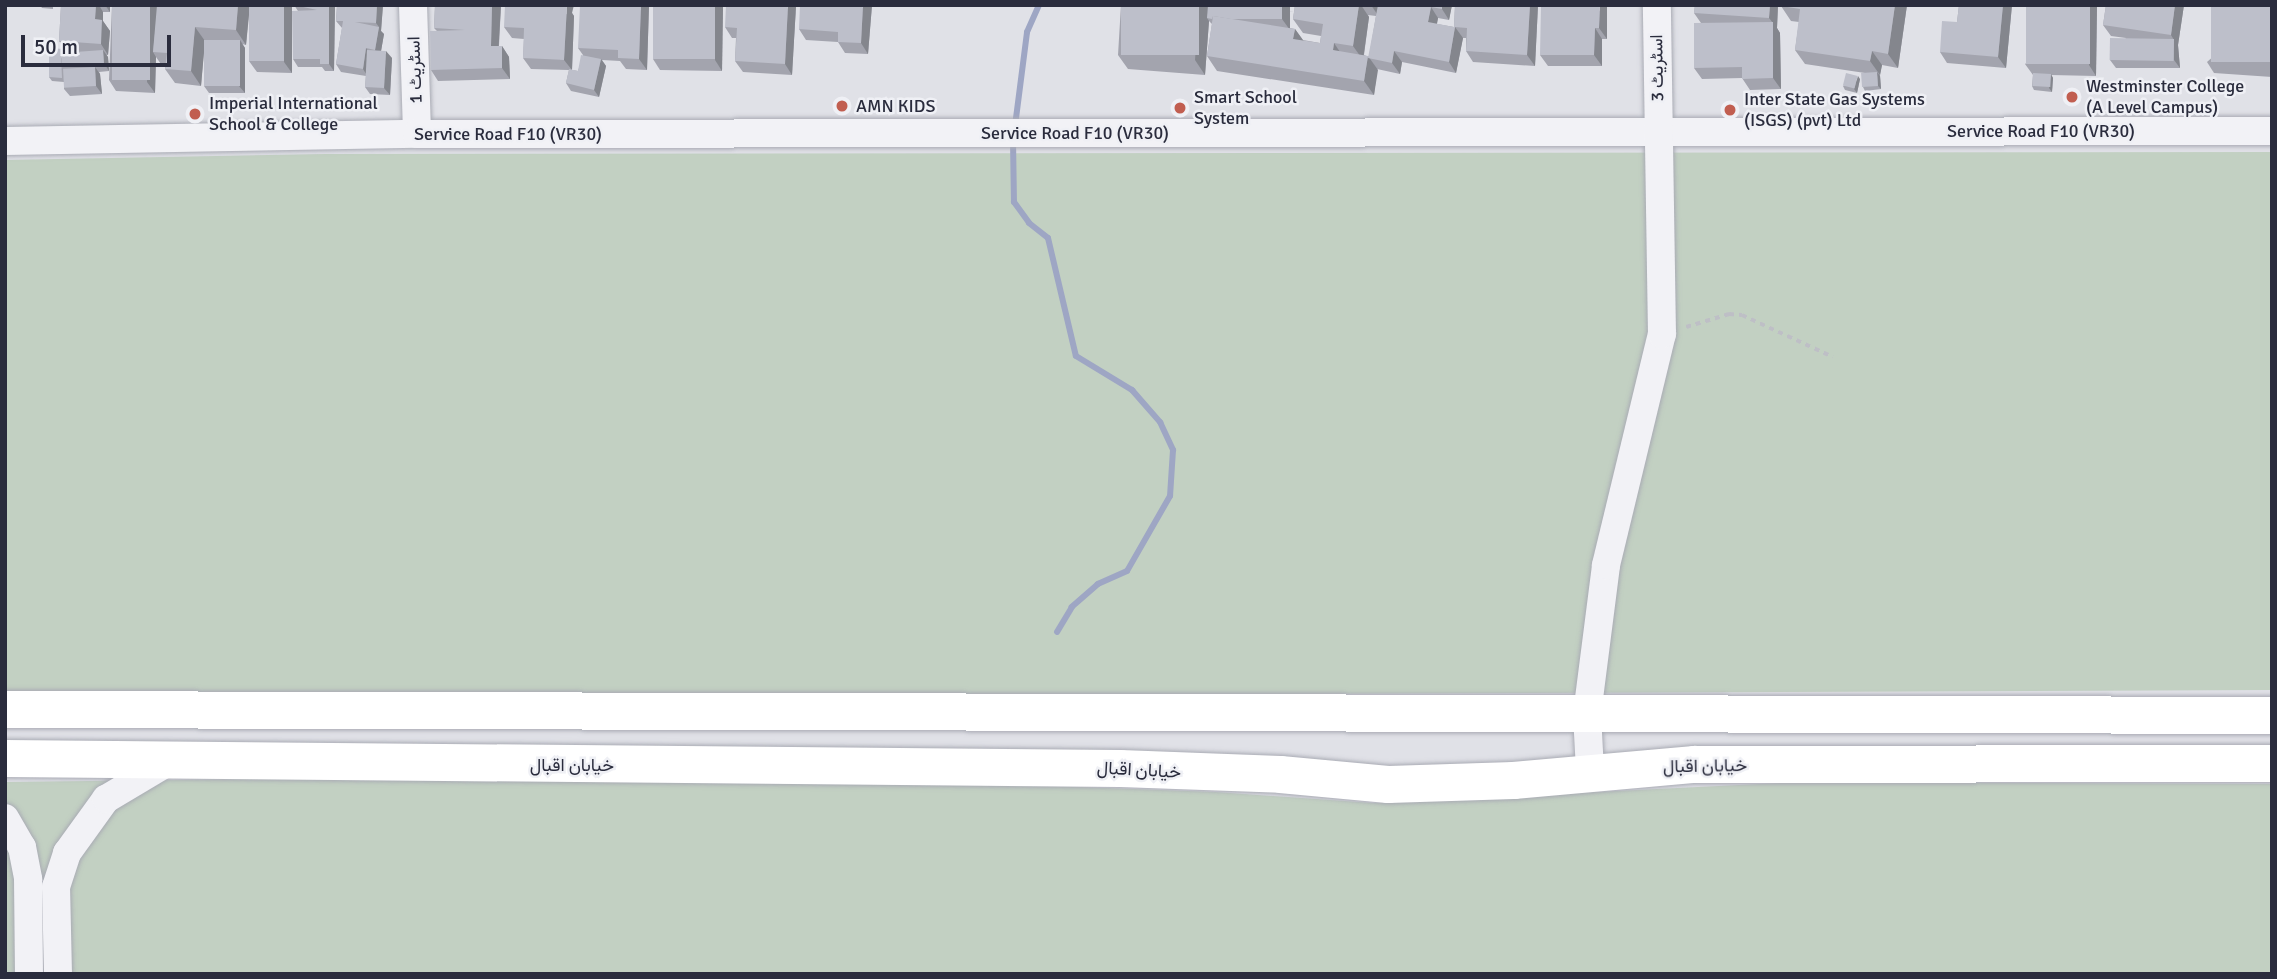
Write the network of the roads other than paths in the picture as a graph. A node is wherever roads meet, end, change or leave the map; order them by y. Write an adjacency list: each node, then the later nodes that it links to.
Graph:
1 (413, 5): 5 (street, اسٹریٹ 1)
2 (1657, 5): 3 (street, اسٹریٹ 3)
3 (1658, 131): 4 (street, Service Road F10 (VR30)); 5 (street, Service Road F10 (VR30)); 8 (street, اسٹریٹ 3)
4 (2272, 131)
5 (416, 134): 6 (street, Service Road F10 (VR30))
6 (5, 141)
7 (5, 709): 8 (main road)
8 (1587, 714): 9 (main road); 13 (street, اسٹریٹ 3)
9 (2272, 715)
10 (5, 758): 11 (main road, خیابان اقبال)
11 (170, 761): 13 (main road, خیابان اقبال); 16 (street)
12 (2272, 763): 13 (main road, خیابان اقبال)
13 (1590, 770)
14 (5, 818): 15 (street)
15 (29, 974)
16 (58, 974)

